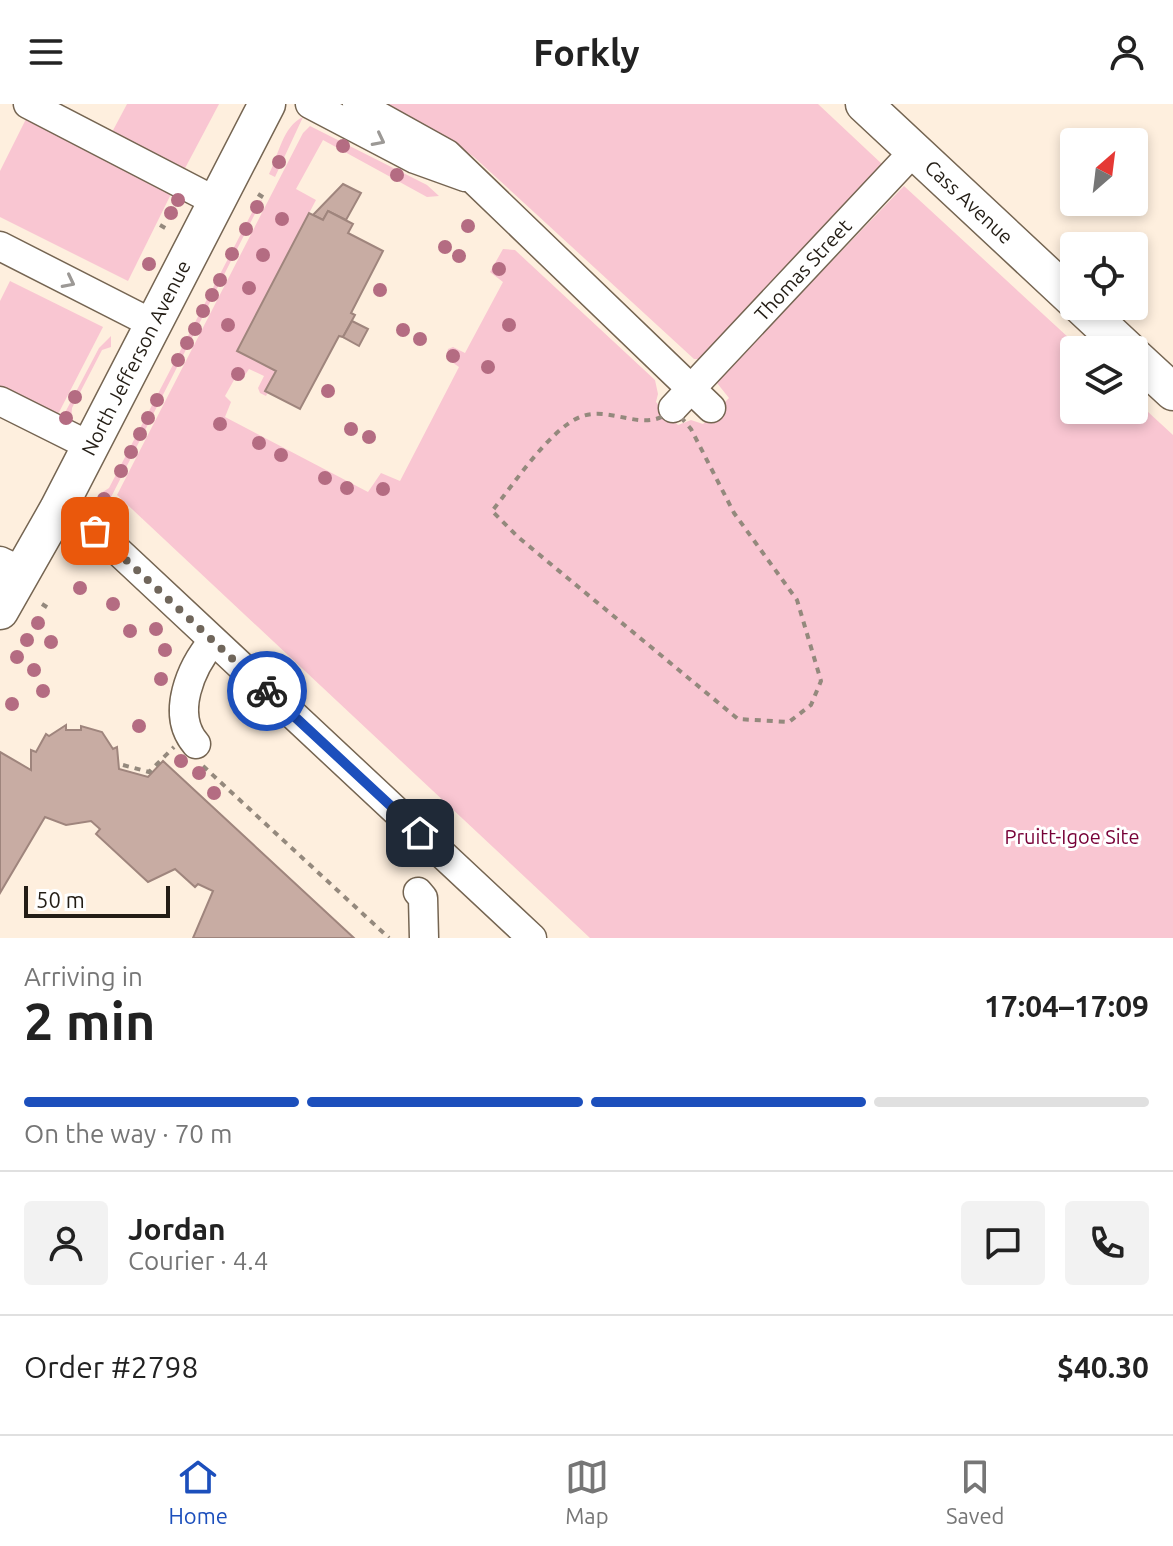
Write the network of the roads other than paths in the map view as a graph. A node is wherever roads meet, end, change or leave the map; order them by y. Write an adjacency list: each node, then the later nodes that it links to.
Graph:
1 (28, 104): 8 (street)
2 (267, 104): 8 (main road, North Jefferson Avenue)
3 (310, 104): 7 (street, one-way to 7)
4 (357, 104): 7 (street)
5 (864, 104): 6 (main road, Cass Avenue)
6 (914, 151): 7 (street, Thomas Street); 10 (main road, Cass Avenue)
7 (472, 179)
8 (217, 202): 12 (main road, North Jefferson Avenue)
9 (0, 246): 12 (street, one-way to 12)
10 (1060, 287)
11 (1096, 320): 13 (main road)
12 (153, 324): 17 (main road, North Jefferson Avenue)
13 (1113, 336)
14 (1148, 369): 15 (main road)
15 (1173, 392)
16 (0, 401): 17 (street)
17 (90, 446): 18 (main road, North Jefferson Avenue)
18 (58, 509): 19 (main road, North Jefferson Avenue); 21 (street)
19 (11, 566): 20 (main road, North Jefferson Avenue)
20 (0, 611)
21 (213, 641): 22 (street); 24 (street)
22 (192, 750)
23 (418, 892): 25 (street)
24 (513, 932)
25 (424, 938)

